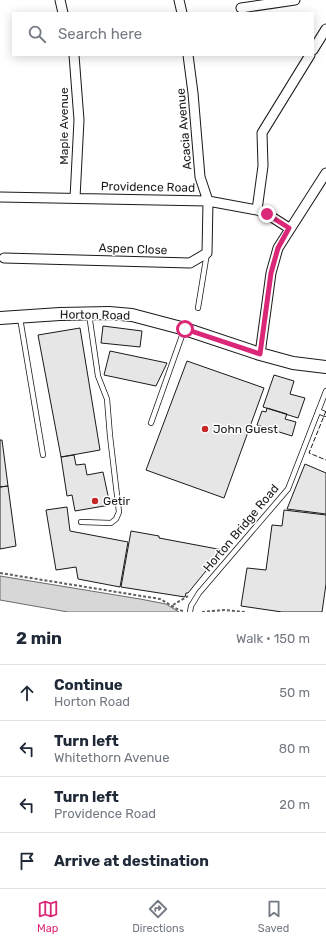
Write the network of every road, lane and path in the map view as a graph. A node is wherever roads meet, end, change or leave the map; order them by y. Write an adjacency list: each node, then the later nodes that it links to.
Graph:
1 (60, 0): 5 (street)
2 (179, 0): 6 (street)
3 (295, 0): 4 (street)
4 (241, 8)
5 (63, 12)
6 (182, 12)
7 (326, 29): 8 (street)
8 (314, 48)
9 (74, 56): 14 (street, Maple Avenue)
10 (188, 56): 15 (street, Acacia Avenue)
11 (309, 56): 16 (street)
12 (326, 174): 17 (street)
13 (0, 196): 14 (street, Providence Road)
14 (75, 198): 15 (street, Providence Road)
15 (208, 201): 16 (street, Providence Road); 18 (street)
16 (257, 210): 17 (street, Providence Road)
17 (289, 228): 25 (street)
18 (207, 253): 19 (street, Aspen Close); 20 (lane)
19 (4, 258)
20 (198, 308)
21 (89, 314): 22 (street, Horton Road); 24 (street, Horton Road); 32 (lane)
22 (20, 316): 23 (street, Horton Road); 31 (lane)
23 (0, 318)
24 (185, 329): 25 (street, Horton Road); 30 (lane)
25 (260, 354): 26 (street, Horton Road)
26 (326, 367)
27 (326, 391): 28 (lane, Horton Bridge Road)
28 (318, 411): 29 (lane); 36 (lane, Horton Bridge Road)
29 (325, 414)
30 (151, 423)
31 (43, 455)
32 (82, 522)
33 (0, 573): 35 (path)
34 (188, 596): 35 (path)
35 (173, 606): 36 (path)
36 (189, 612)
37 (202, 612): 38 (path)
38 (245, 612)

